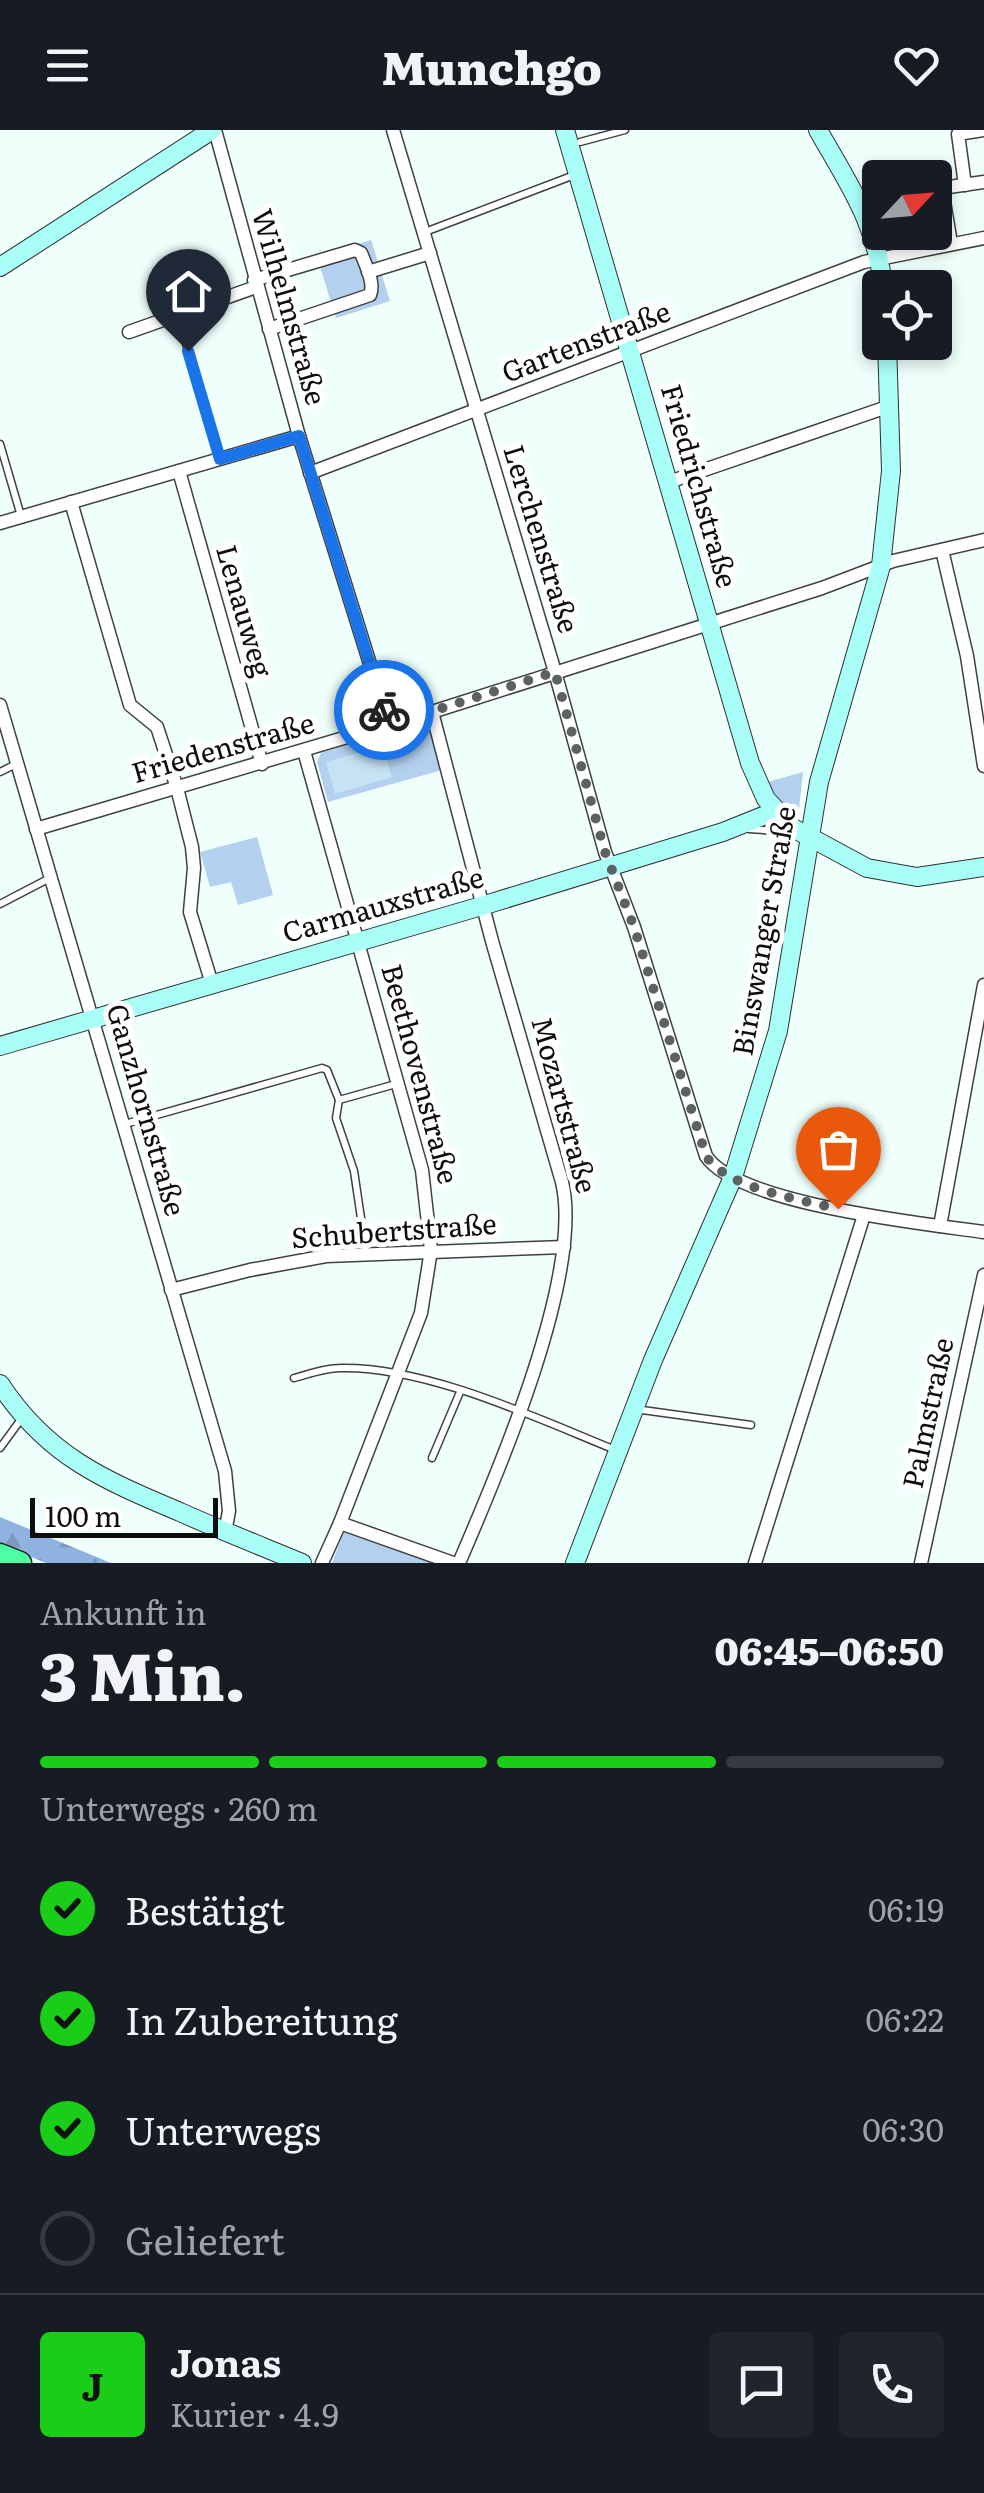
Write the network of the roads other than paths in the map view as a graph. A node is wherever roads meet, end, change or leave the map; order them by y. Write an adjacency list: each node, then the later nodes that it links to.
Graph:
1 (213, 130): 20 (main road); 23 (street, Wilhelmstraße)
2 (394, 130): 13 (street, Lerchenstraße)
3 (625, 130): 7 (lane)
4 (818, 130): 12 (main road)
5 (984, 130): 6 (street)
6 (958, 132): 10 (street)
7 (573, 136): 8 (main road, Friedrichstraße)
8 (578, 174): 13 (lane); 27 (main road, Friedrichstraße)
9 (984, 182): 10 (street)
10 (965, 185): 11 (street)
11 (952, 187)
12 (862, 198)
13 (424, 232): 18 (street, Lerchenstraße)
14 (952, 235): 16 (lane)
15 (984, 238): 16 (street, Gartenstraße)
16 (954, 243): 19 (street, Gartenstraße)
17 (879, 250): 19 (main road)
18 (430, 253): 22 (street); 30 (street, Lerchenstraße)
19 (880, 257): 21 (main road); 27 (street, Gartenstraße)
20 (0, 267)
21 (881, 270)
22 (368, 272): 23 (street); 25 (street)
23 (255, 284): 24 (street); 25 (street, Wilhelmstraße)
24 (177, 315): 26 (street); 33 (lane)
25 (268, 329): 31 (street, Wilhelmstraße)
26 (128, 332)
27 (631, 351): 30 (street, Gartenstraße); 36 (main road, Friedrichstraße)
28 (888, 360): 29 (main road, Binswanger Straße)
29 (890, 406): 36 (street); 42 (main road, Binswanger Straße)
30 (476, 411): 35 (street, Gartenstraße); 44 (street, Lerchenstraße)
31 (299, 436): 33 (street); 35 (street, Wilhelmstraße)
32 (0, 444): 38 (lane)
33 (220, 459): 34 (street)
34 (178, 471): 37 (street); 50 (street, Lenauweg)
35 (310, 472): 47 (street, Wilhelmstraße)
36 (669, 482): 43 (main road, Friedrichstraße)
37 (71, 502): 38 (street); 53 (street)
38 (21, 517): 39 (street)
39 (0, 523)
40 (984, 540): 41 (street, Friedenstraße)
41 (942, 550): 42 (street, Friedenstraße); 51 (street)
42 (881, 566): 43 (street, Friedenstraße); 57 (main road, Binswanger Straße)
43 (710, 624): 44 (street, Friedenstraße); 54 (main road, Friedrichstraße)
44 (555, 672): 46 (street, Friedenstraße); 58 (street, Lerchenstraße)
45 (0, 705): 49 (street, Ganzhornstraße)
46 (432, 712): 47 (street, Friedenstraße); 62 (street, Mozartstraße)
47 (389, 725): 48 (street, Friedenstraße)
48 (304, 752): 50 (street, Friedenstraße); 63 (street, Beethovenstraße)
49 (17, 764): 52 (lane); 55 (street, Ganzhornstraße)
50 (262, 764): 53 (street, Friedenstraße)
51 (984, 766)
52 (0, 772)
53 (177, 788): 55 (street, Friedenstraße); 64 (street)
54 (780, 814): 56 (main road, Carmauxstraße); 57 (main road, Friedrichstraße)
55 (36, 829): 60 (street, Ganzhornstraße)
56 (724, 832): 57 (lane); 58 (main road, Carmauxstraße)
57 (805, 835): 59 (main road, Friedrichstraße); 71 (main road, Binswanger Straße)
58 (611, 866): 62 (main road, Carmauxstraße); 71 (street, Lerchenstraße)
59 (984, 867)
60 (50, 878): 61 (lane); 66 (street, Ganzhornstraße)
61 (0, 904)
62 (485, 905): 63 (main road, Carmauxstraße); 75 (street, Mozartstraße)
63 (358, 941): 64 (main road, Carmauxstraße); 68 (street, Beethovenstraße)
64 (212, 984): 66 (main road, Carmauxstraße)
65 (984, 984): 73 (street)
66 (94, 1019): 67 (main road, Carmauxstraße); 70 (street, Ganzhornstraße)
67 (0, 1046)
68 (398, 1084): 69 (lane); 76 (street, Beethovenstraße)
69 (338, 1100): 70 (lane); 77 (lane)
70 (125, 1124): 79 (street, Ganzhornstraße)
71 (732, 1177): 72 (street); 84 (main road, Binswanger Straße)
72 (864, 1215): 73 (street); 99 (street)
73 (940, 1226): 74 (street)
74 (984, 1232)
75 (564, 1247): 76 (street, Schubertstraße); 85 (street, Mozartstraße)
76 (431, 1250): 77 (street, Schubertstraße); 80 (street, Beethovenstraße)
77 (366, 1252): 79 (street, Schubertstraße)
78 (984, 1275): 100 (street, Palmstraße)
79 (171, 1290): 92 (street, Ganzhornstraße)
80 (398, 1374): 81 (lane); 83 (lane); 91 (street, Beethovenstraße)
81 (294, 1378)
82 (0, 1384): 86 (main road)
83 (460, 1392): 85 (lane); 90 (lane)
84 (634, 1408): 87 (lane); 89 (main road, Binswanger Straße)
85 (519, 1412): 89 (lane); 97 (street, Mozartstraße)
86 (23, 1417): 88 (lane); 92 (main road)
87 (751, 1425)
88 (0, 1448)
89 (618, 1451): 98 (main road, Binswanger Straße)
90 (432, 1458)
91 (340, 1523): 96 (street, Beethovenstraße); 97 (street)
92 (225, 1532): 95 (main road)
93 (0, 1555): 94 (highway)
94 (20, 1563)
95 (302, 1563)
96 (322, 1563)
97 (456, 1563)
98 (575, 1563)
99 (755, 1563)
100 (920, 1563)

